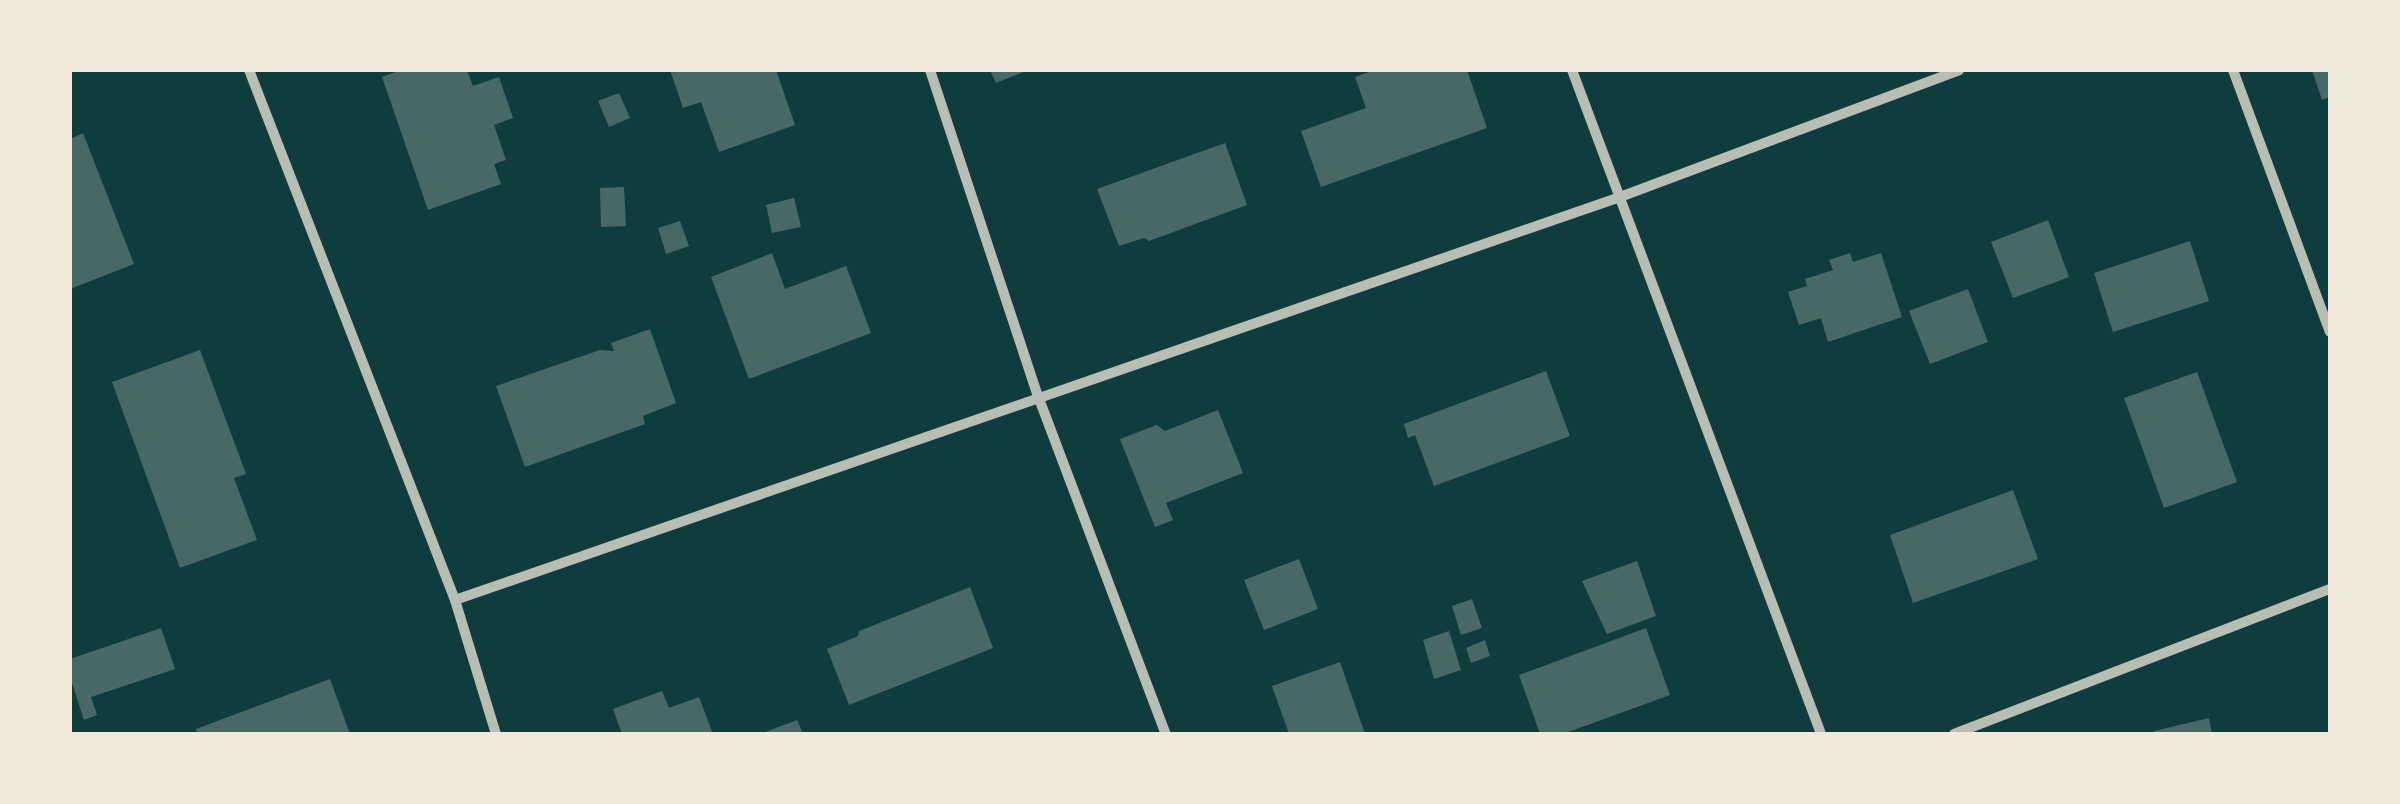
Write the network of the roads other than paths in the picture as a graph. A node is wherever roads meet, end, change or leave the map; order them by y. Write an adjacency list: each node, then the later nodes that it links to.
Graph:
1 (250, 70): 10 (street)
2 (930, 70): 8 (street)
3 (1572, 70): 6 (street)
4 (1959, 70): 6 (street)
5 (2234, 70): 7 (street)
6 (1620, 197): 8 (street); 13 (street)
7 (2330, 332)
8 (1038, 396): 10 (street); 12 (street)
9 (2330, 589): 14 (street)
10 (455, 600): 11 (street)
11 (496, 734)
12 (1166, 734)
13 (1821, 734)
14 (1954, 734)

